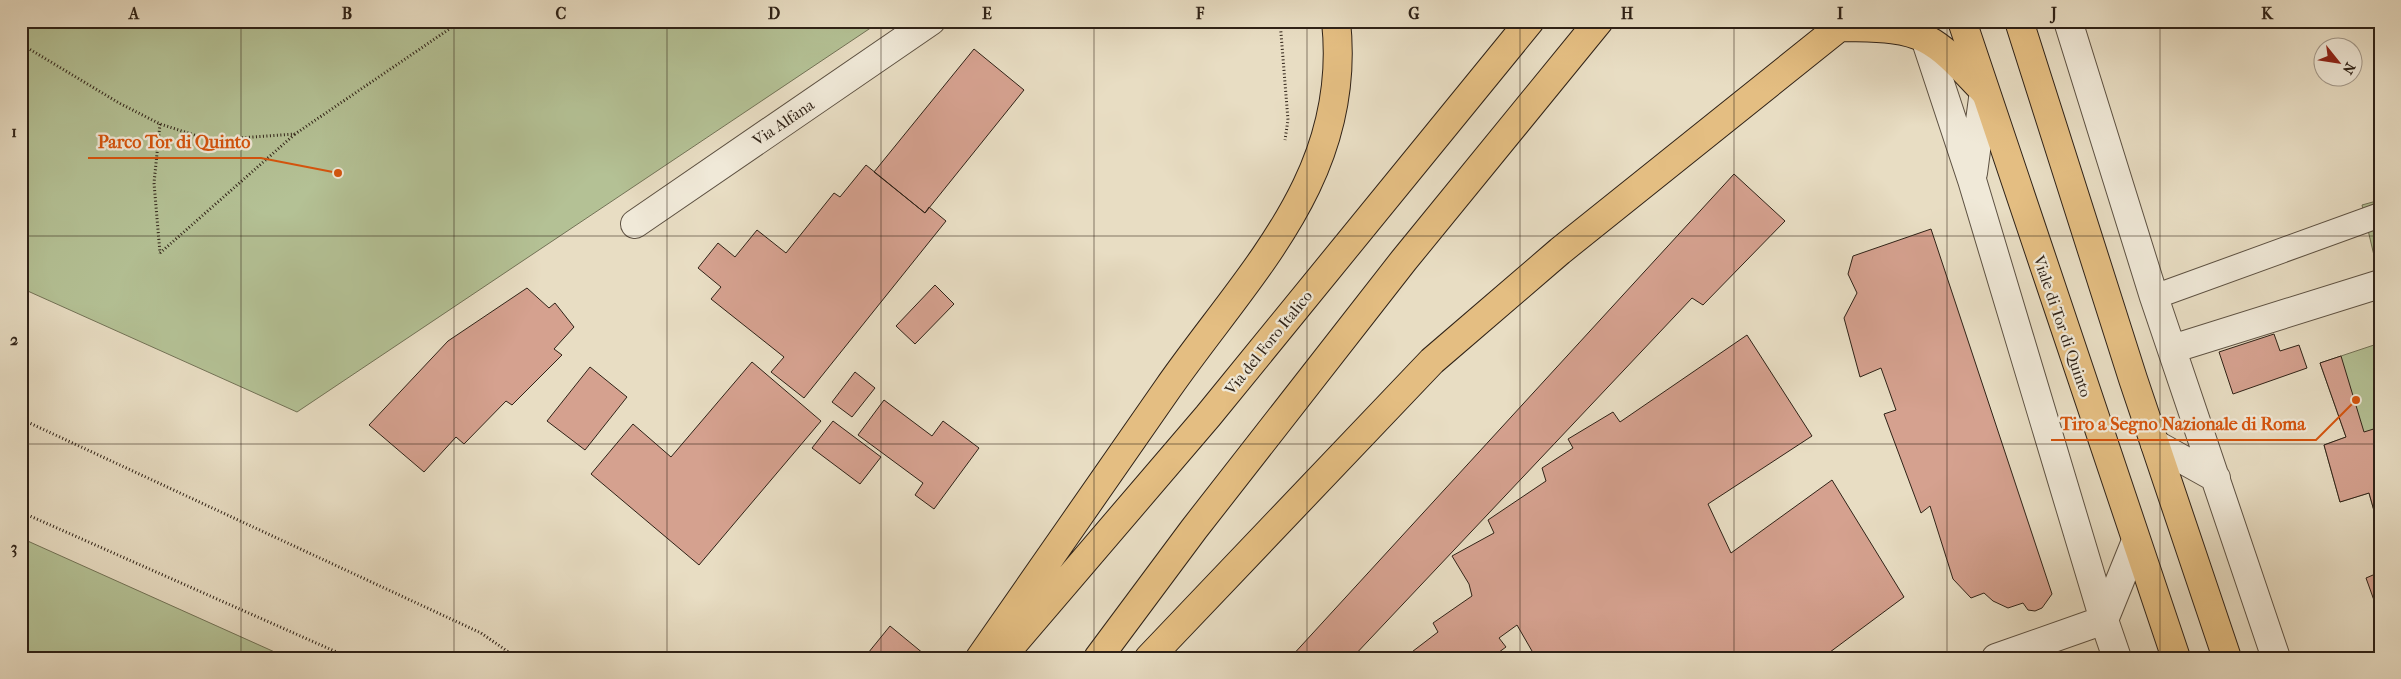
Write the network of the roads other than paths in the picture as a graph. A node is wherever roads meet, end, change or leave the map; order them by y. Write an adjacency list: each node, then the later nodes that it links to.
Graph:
1 (931, 21): 13 (street, Via Alfana)
2 (1336, 21): 21 (main road)
3 (1530, 21): 22 (main road, Via del Foro Italico)
4 (1599, 21): 23 (main road)
5 (1962, 21): 10 (main road, Viale di Tor di Quinto)
6 (2019, 21): 17 (main road)
7 (2068, 21): 15 (street)
8 (1845, 24): 9 (main road); 24 (main road)
9 (1925, 38): 10 (main road); 11 (street)
10 (1984, 90): 11 (street); 19 (main road, Viale di Tor di Quinto)
11 (1972, 180): 20 (street)
12 (2380, 215): 15 (lane)
13 (635, 224)
14 (2380, 284): 16 (street)
15 (2154, 297): 16 (street)
16 (2172, 349): 18 (street)
17 (2156, 444): 18 (street); 28 (main road)
18 (2216, 478): 29 (street)
19 (2136, 541): 20 (street); 27 (main road, Viale di Tor di Quinto)
20 (2104, 620): 25 (street); 26 (street)
21 (980, 658)
22 (1000, 658)
23 (1098, 658)
24 (1149, 658)
25 (1996, 658)
26 (2117, 658)
27 (2176, 658)
28 (2227, 658)
29 (2276, 658)

